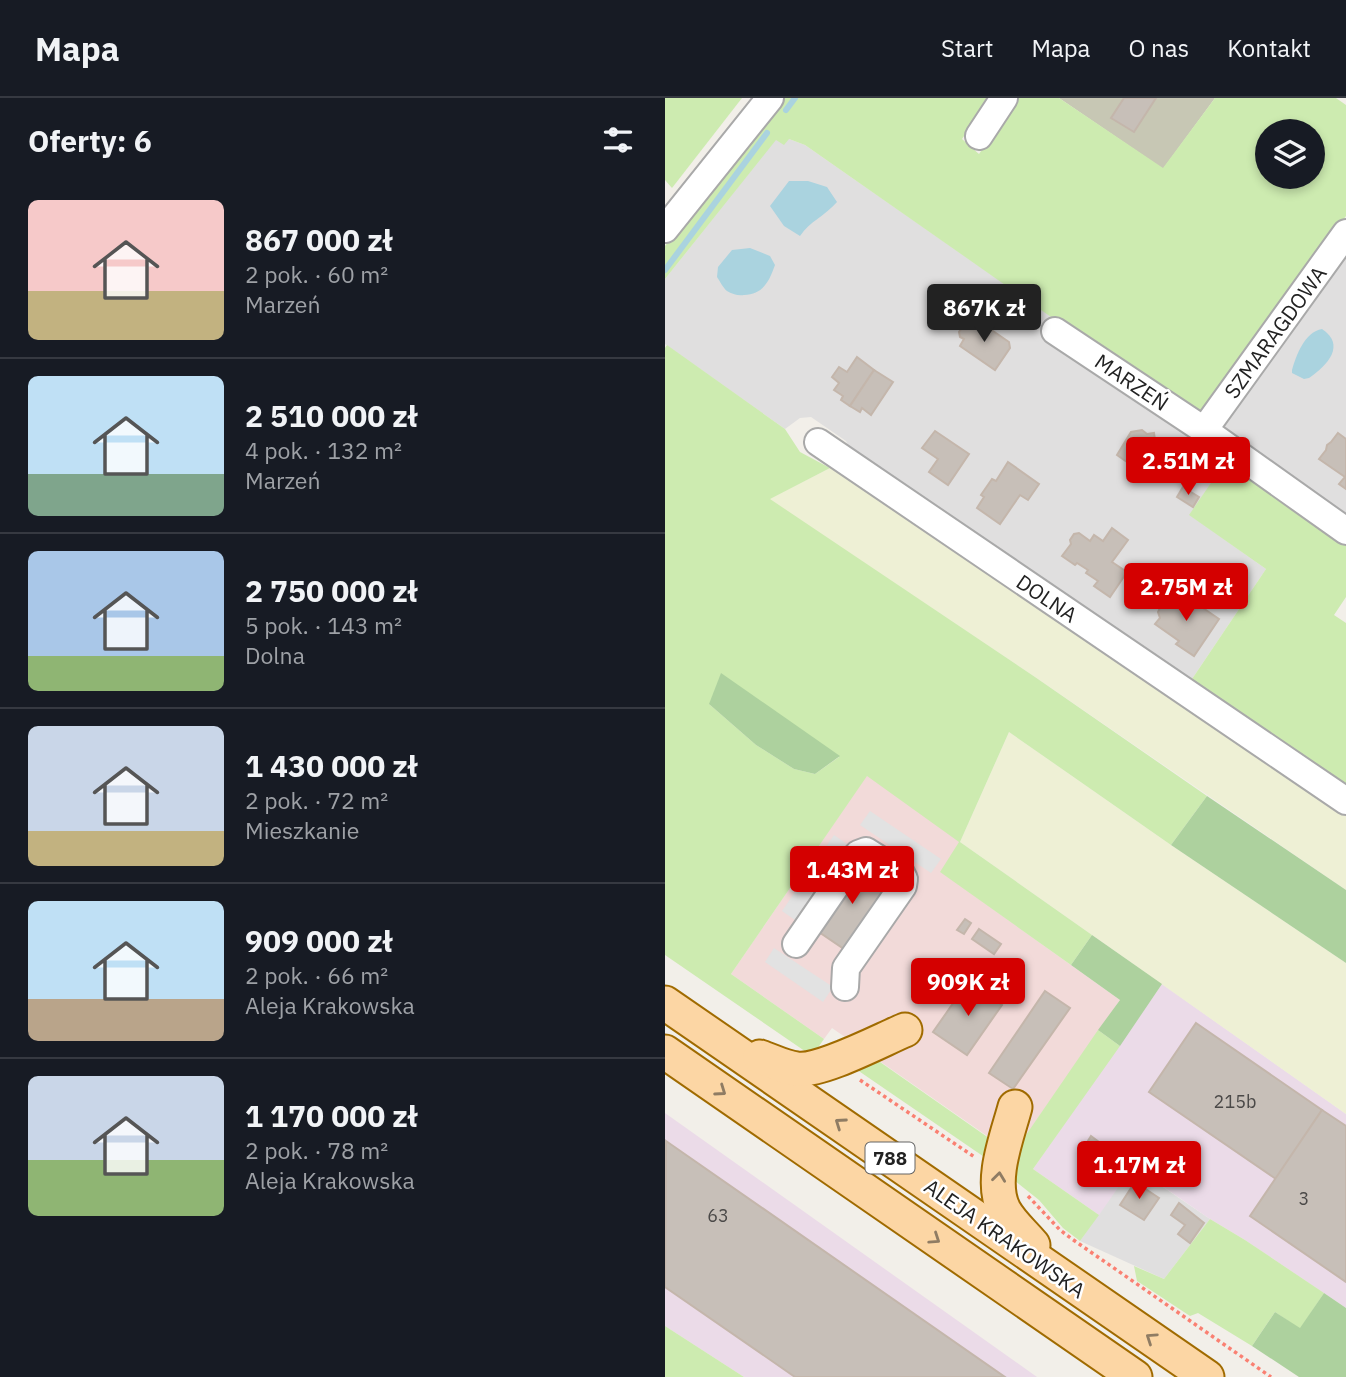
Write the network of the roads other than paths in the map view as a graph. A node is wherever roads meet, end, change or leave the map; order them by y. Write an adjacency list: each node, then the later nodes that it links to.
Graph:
1 (770, 98): 4 (street)
2 (1004, 98): 3 (street)
3 (979, 135)
4 (665, 229)
5 (1346, 233): 7 (street, SZMARAGDOWA)
6 (1055, 331): 7 (street, MARZEŃ)
7 (1204, 430): 9 (street, MARZEŃ)
8 (818, 442): 10 (street, DOLNA)
9 (1346, 531)
10 (1346, 801)
11 (796, 944): 12 (street)
12 (845, 987)
13 (665, 1003): 15 (main road, ALEJA KRAKOWSKA / 788)
14 (905, 1030): 15 (main road)
15 (723, 1043): 18 (main road, ALEJA KRAKOWSKA / 788, one-way to 15)
16 (665, 1052): 19 (main road, ALEJA KRAKOWSKA / 788, one-way to 19)
17 (1015, 1107): 18 (main road, one-way to 17)
18 (1057, 1274): 22 (main road, ALEJA KRAKOWSKA / 788, one-way to 18)
19 (1055, 1322): 20 (street); 21 (main road, ALEJA KRAKOWSKA / 788)
20 (1111, 1377)
21 (1135, 1377)
22 (1207, 1377)

